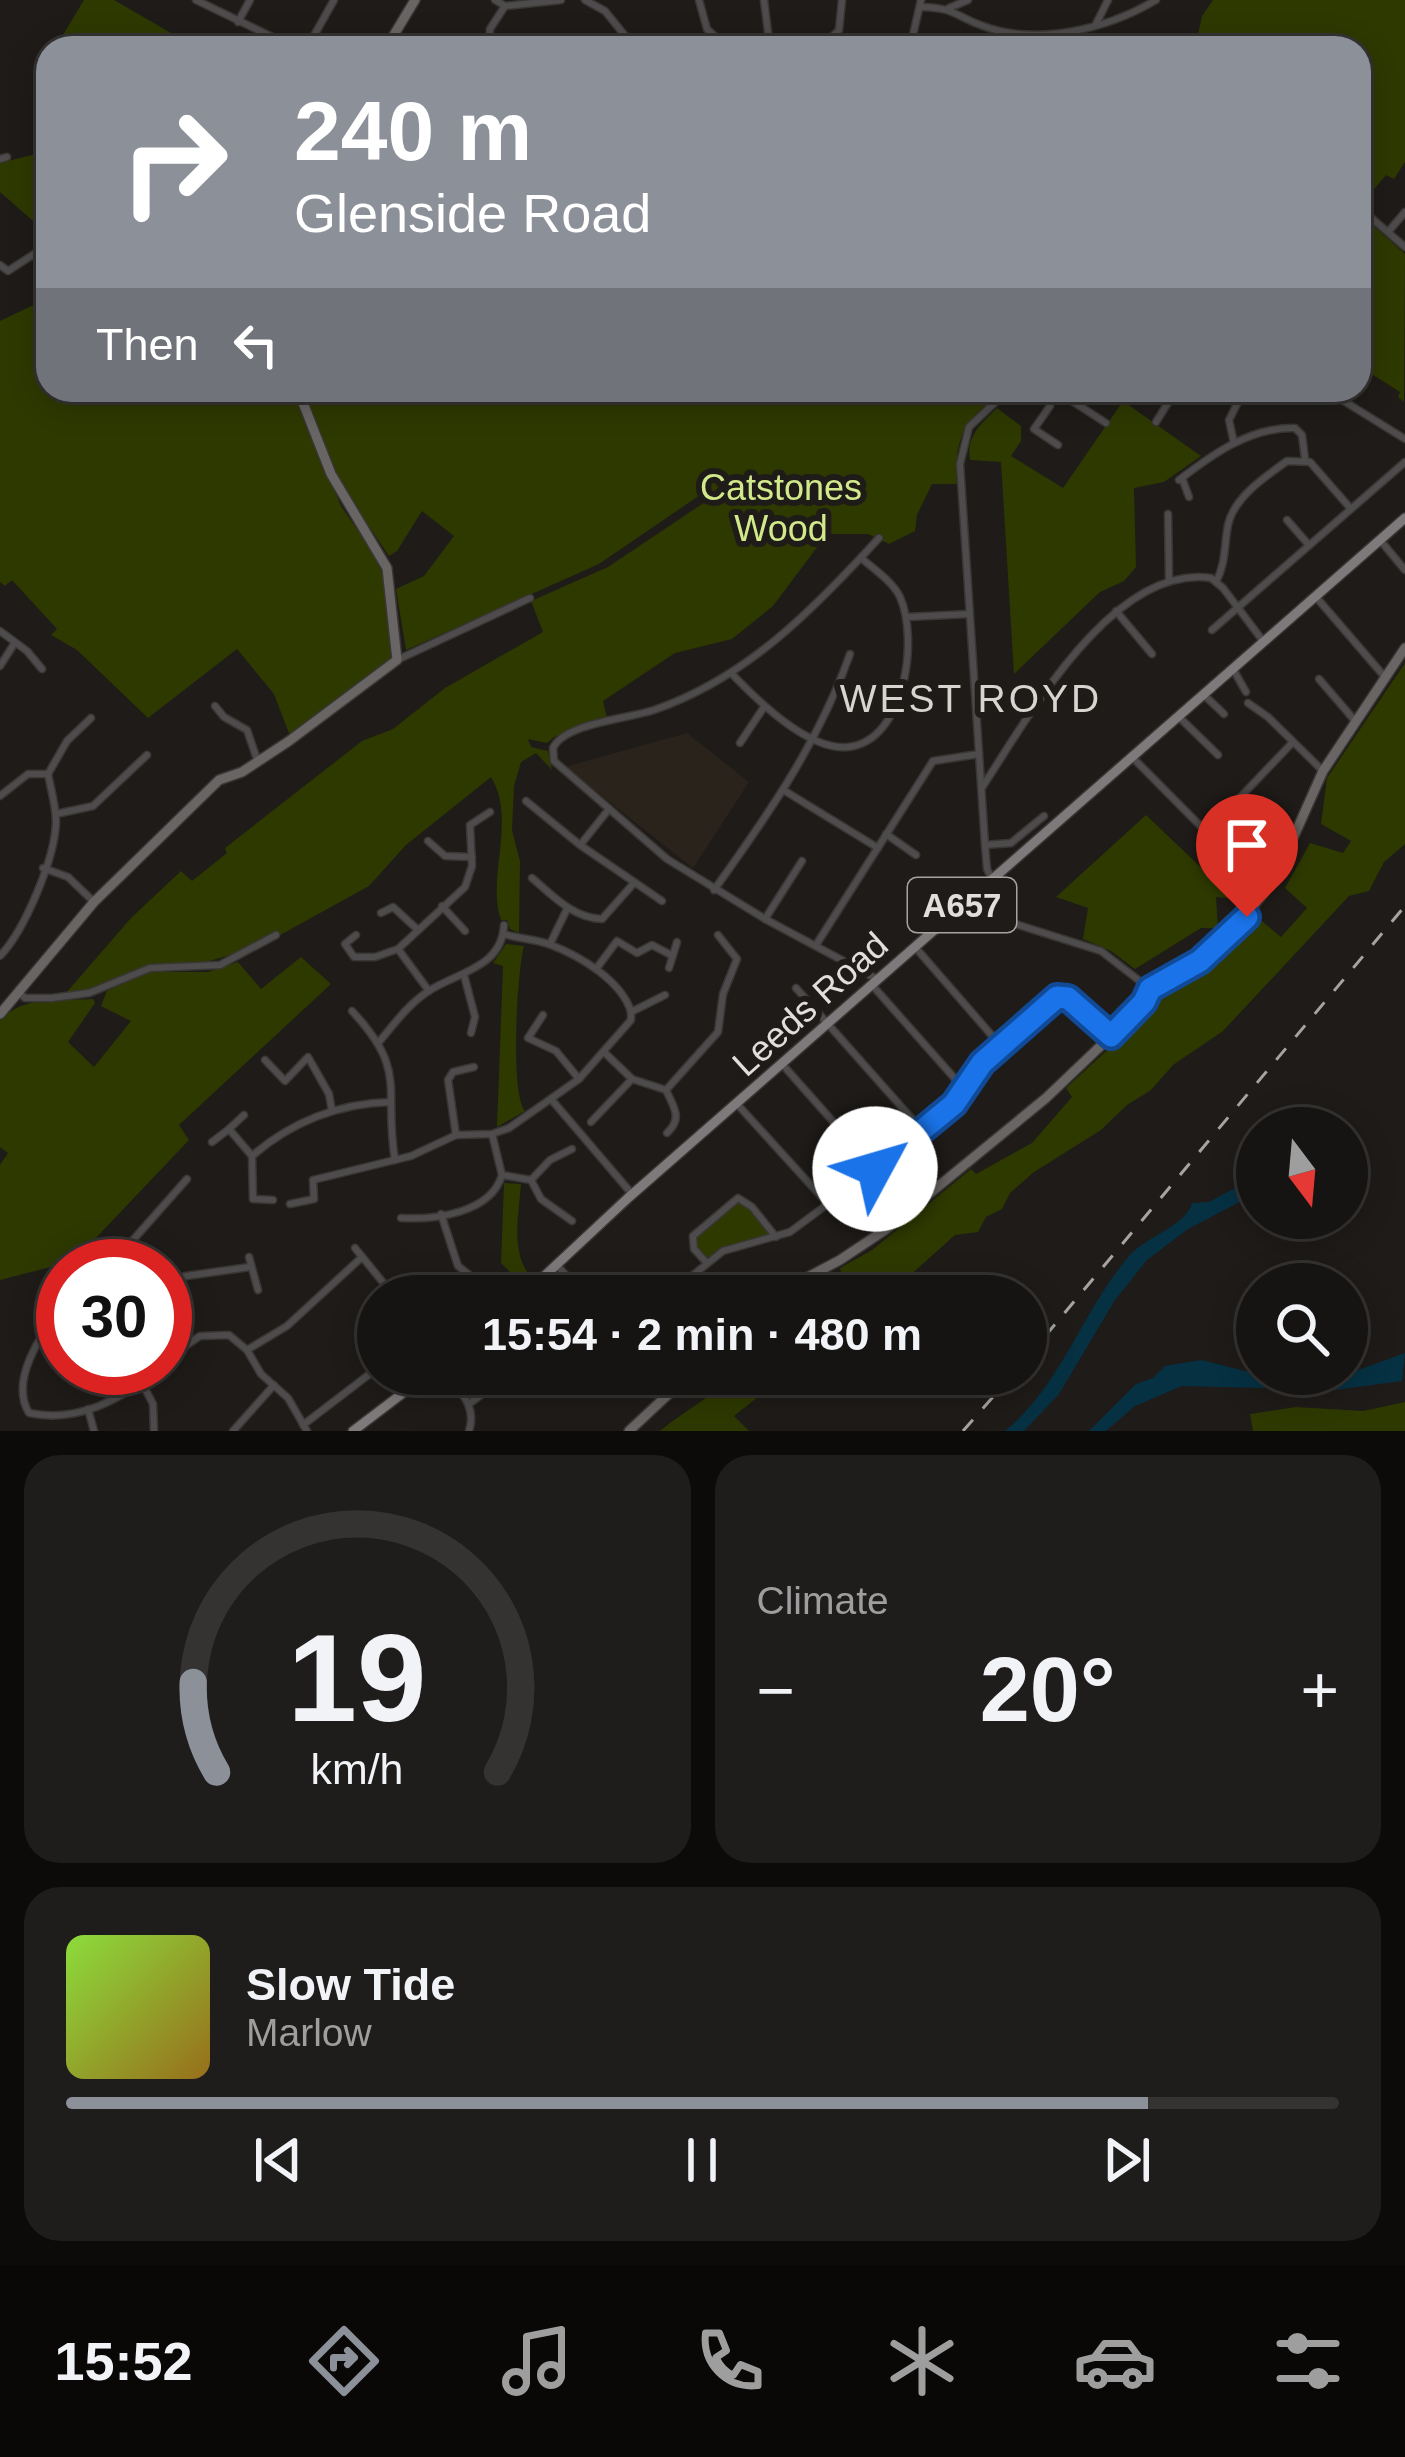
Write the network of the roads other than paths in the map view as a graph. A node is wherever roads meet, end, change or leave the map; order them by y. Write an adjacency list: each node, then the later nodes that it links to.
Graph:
1 (196, 0): 17 (street)
2 (250, 0): 17 (street)
3 (334, 0): 20 (street)
4 (415, 0): 21 (street)
5 (495, 0): 15 (street)
6 (561, 0): 15 (street)
7 (585, 0): 23 (street)
8 (698, 0): 24 (street)
9 (764, 0): 25 (street)
10 (842, 0): 26 (street)
11 (968, 0): 16 (street)
12 (1108, 0): 18 (street)
13 (1156, 0): 18 (street)
14 (921, 3): 16 (street); 27 (street)
15 (505, 6): 22 (street)
16 (949, 8): 18 (street)
17 (238, 22): 19 (street)
18 (1095, 27)
19 (269, 36)
20 (314, 36)
21 (393, 36)
22 (490, 36)
23 (625, 36)
24 (715, 36)
25 (768, 36)
26 (833, 36)
27 (913, 36)
28 (1405, 212): 30 (street)
29 (1371, 218): 30 (street)
30 (1388, 232): 31 (street)
31 (1405, 248)
32 (36, 253): 33 (street)
33 (0, 265)
34 (303, 402): 73 (street)
35 (995, 402): 64 (street)
36 (1051, 402): 45 (street)
37 (1072, 402): 42 (street)
38 (1168, 402): 41 (street)
39 (1238, 402): 44 (street)
40 (1346, 402): 43 (street)
41 (1156, 422)
42 (1106, 423)
43 (1405, 439)
44 (1234, 442): 46 (street); 48 (street)
45 (1058, 445)
46 (1305, 459): 49 (street); 59 (street)
47 (1405, 462): 49 (street)
48 (1189, 497)
49 (1351, 509): 55 (street)
50 (1168, 514): 58 (street)
51 (1405, 518): 54 (main road, Leeds Road / A657)
52 (1287, 520): 55 (street)
53 (879, 538): 56 (street)
54 (1380, 540): 57 (street); 60 (main road, Leeds Road / A657)
55 (1310, 545): 62 (street)
56 (861, 558): 65 (street); 77 (street)
57 (1405, 570)
58 (1168, 579): 59 (street); 63 (street)
59 (1216, 582): 62 (street)
60 (1316, 597): 68 (main road, Leeds Road / A657); 78 (street)
61 (530, 598): 73 (street)
62 (1237, 609): 66 (street); 68 (street)
63 (1116, 611): 71 (street); 99 (street)
64 (969, 614): 65 (street); 92 (street)
65 (907, 617): 89 (street)
66 (1212, 630)
67 (0, 631): 69 (street)
68 (1264, 642): 76 (main road, Leeds Road / A657)
69 (14, 644): 74 (street); 75 (street)
70 (1405, 648): 78 (street)
71 (1152, 653)
72 (850, 655): 89 (street)
73 (398, 660): 96 (street)
74 (0, 666)
75 (42, 669)
76 (1232, 669): 80 (street); 81 (main road, Leeds Road / A657)
77 (731, 674): 84 (street); 103 (street)
78 (1386, 678): 88 (street)
79 (1319, 679): 88 (street)
80 (1246, 692)
81 (1203, 694): 85 (street); 86 (main road, Leeds Road / A657)
82 (1248, 703): 91 (street)
83 (215, 706): 96 (street)
84 (764, 707): 89 (street); 90 (street)
85 (1224, 714)
86 (1178, 716): 93 (street); 95 (main road, Leeds Road / A657)
87 (91, 718): 98 (street)
88 (1356, 722): 97 (street)
89 (813, 738): 100 (street)
90 (740, 742)
91 (1293, 742): 97 (street); 107 (street)
92 (979, 754): 99 (street); 108 (street)
93 (1217, 754)
94 (147, 755): 105 (street)
95 (1132, 757): 107 (street); 118 (main road, Leeds Road / A657)
96 (258, 762): 124 (street)
97 (1323, 771): 121 (street)
98 (49, 774): 101 (street); 105 (street)
99 (981, 789): 111 (street)
100 (784, 791): 112 (street); 120 (street)
101 (0, 796)
102 (526, 801): 110 (street)
103 (609, 809): 110 (street); 120 (street)
104 (490, 812): 114 (street)
105 (56, 814): 116 (street)
106 (1044, 816): 111 (street)
107 (1207, 832): 121 (street)
108 (886, 834): 112 (street); 113 (street)
109 (428, 841): 114 (street)
110 (580, 845): 119 (street)
111 (985, 845): 118 (street)
112 (878, 848): 136 (street)
113 (916, 855)
114 (472, 856): 125 (street)
115 (802, 861): 128 (street)
116 (44, 868): 124 (street); 139 (street)
117 (532, 878): 126 (street)
118 (992, 879): 122 (main road, Leeds Road / A657)
119 (634, 883): 123 (street); 126 (street)
120 (714, 890): 128 (street)
121 (1264, 892): 146 (street)
122 (967, 900): 137 (main road, Leeds Road / A657); 146 (street)
123 (662, 901)
124 (94, 902): 148 (street)
125 (442, 906): 129 (street); 130 (street)
126 (568, 908): 135 (street)
127 (381, 913): 129 (street)
128 (765, 919): 136 (street)
129 (418, 930): 138 (street)
130 (465, 932)
131 (276, 935): 148 (street)
132 (356, 935): 138 (street)
133 (718, 935): 166 (street)
134 (677, 942): 140 (street)
135 (550, 944): 142 (street); 143 (street)
136 (816, 946): 144 (street)
137 (915, 947): 144 (main road, Leeds Road / A657); 158 (street)
138 (398, 949): 147 (street)
139 (0, 956)
140 (671, 956): 141 (street); 142 (street)
141 (669, 968)
142 (596, 969): 151 (street)
143 (464, 975): 147 (street); 155 (street)
144 (876, 982): 154 (main road, Leeds Road / A657); 165 (street)
145 (796, 988): 154 (street)
146 (1150, 989): 156 (street)
147 (429, 991): 157 (street)
148 (20, 993): 152 (street)
149 (664, 995): 151 (street)
150 (352, 1011): 157 (street)
151 (631, 1012): 159 (street)
152 (0, 1014)
153 (543, 1015): 163 (street)
154 (826, 1025): 161 (main road, Leeds Road / A657); 174 (street)
155 (471, 1033)
156 (1111, 1036): 158 (street); 205 (street)
157 (379, 1042): 168 (street)
158 (1001, 1046): 165 (street)
159 (604, 1052): 163 (street); 164 (street)
160 (265, 1060): 170 (street)
161 (782, 1064): 169 (main road, Leeds Road / A657); 182 (street)
162 (474, 1067): 177 (street)
163 (579, 1079): 167 (street)
164 (632, 1079): 166 (street); 172 (street)
165 (964, 1089): 174 (street)
166 (666, 1090): 175 (street)
167 (551, 1099): 176 (street); 186 (street)
168 (391, 1102): 170 (street); 181 (street)
169 (737, 1105): 186 (main road, Leeds Road / A657); 189 (street)
170 (332, 1112): 180 (street)
171 (244, 1115): 173 (street)
172 (591, 1122)
173 (229, 1129): 178 (street); 180 (street)
174 (922, 1130): 182 (street)
175 (667, 1133)
176 (492, 1134): 177 (street); 183 (street)
177 (456, 1135): 181 (street)
178 (212, 1142)
179 (572, 1149): 185 (street)
180 (252, 1156): 187 (street)
181 (395, 1160): 188 (street)
182 (875, 1169): 189 (street)
183 (502, 1175): 185 (street); 190 (street)
184 (187, 1179): 194 (street)
185 (531, 1180): 192 (street)
186 (632, 1194): 198 (main road, Leeds Road / A657)
187 (273, 1200)
188 (290, 1204)
189 (828, 1204): 193 (street)
190 (441, 1214): 191 (street); 201 (street)
191 (401, 1219)
192 (572, 1221)
193 (776, 1237): 197 (street); 197 (street)
194 (134, 1239)
195 (355, 1248): 196 (street)
196 (362, 1257): 200 (street); 209 (street)
197 (706, 1262): 204 (street)
198 (556, 1265): 202 (main road, Leeds Road / A657); 203 (street)
199 (192, 1275): 206 (street)
200 (377, 1275)
201 (470, 1275)
202 (546, 1275)
203 (565, 1275)
204 (691, 1275)
205 (808, 1275)
206 (258, 1290)
207 (192, 1341): 209 (street)
208 (36, 1350): 219 (street)
209 (247, 1350): 210 (street)
210 (274, 1385): 220 (street); 223 (street)
211 (357, 1385): 220 (street)
212 (127, 1395): 219 (street)
213 (148, 1395): 222 (street)
214 (400, 1395): 224 (main road)
215 (462, 1395): 218 (street)
216 (481, 1395): 218 (street)
217 (668, 1395): 226 (street)
218 (469, 1404): 225 (street)
219 (88, 1409): 221 (street)
220 (305, 1428)
221 (94, 1431)
222 (154, 1431)
223 (233, 1431)
224 (353, 1431)
225 (469, 1431)
226 (629, 1431)

